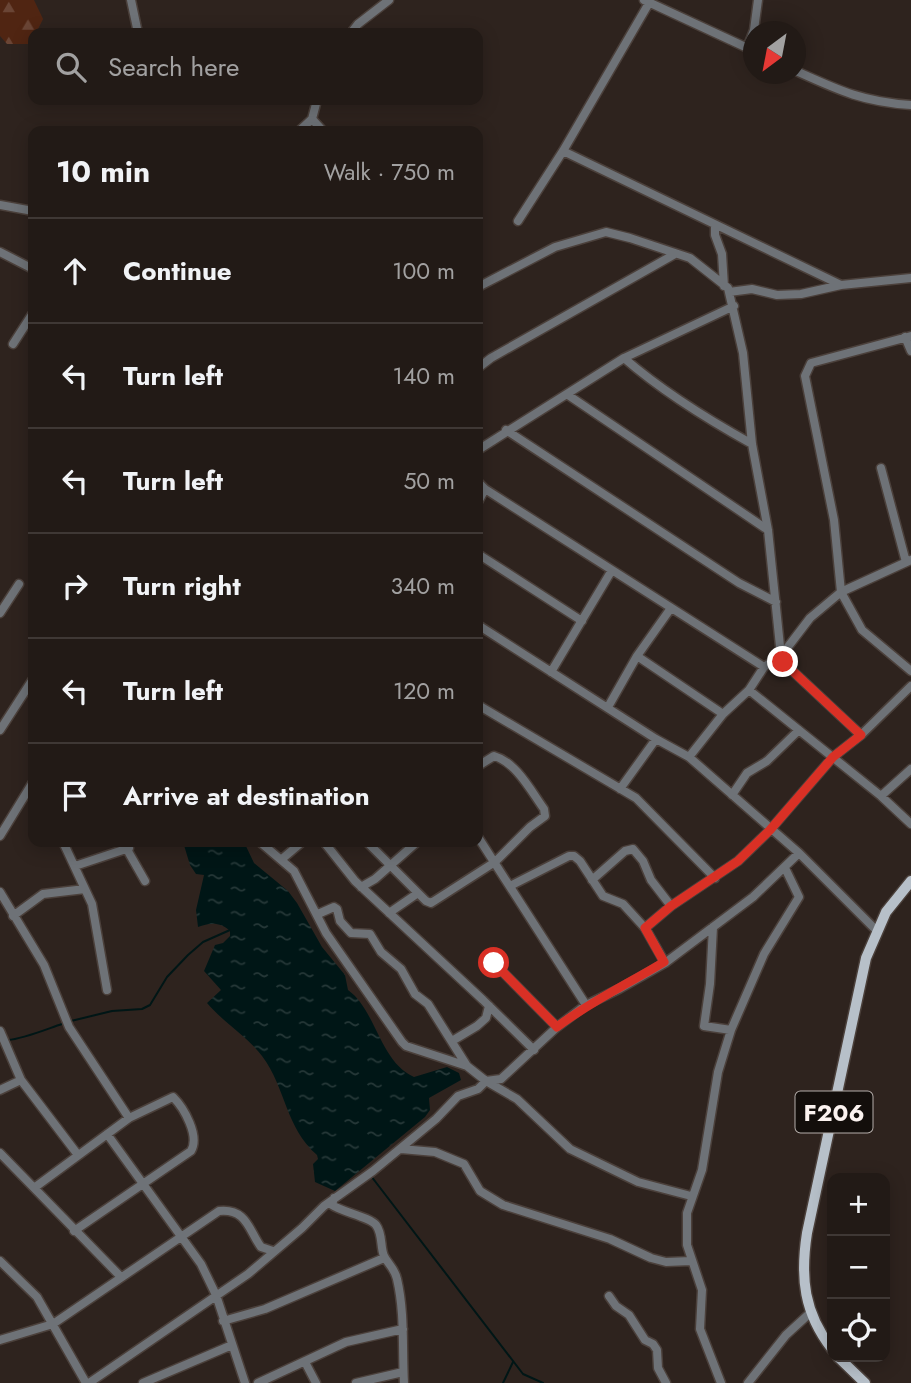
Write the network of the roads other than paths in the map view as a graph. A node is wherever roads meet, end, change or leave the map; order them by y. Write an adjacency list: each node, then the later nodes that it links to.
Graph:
1 (131, 0): 6 (street)
2 (389, 0): 7 (street)
3 (758, 0): 5 (street)
4 (646, 1): 8 (street); 15 (street)
5 (755, 21)
6 (137, 28)
7 (355, 28)
8 (743, 47)
9 (806, 76): 11 (street)
10 (316, 105): 12 (street)
11 (911, 105)
12 (312, 119): 13 (street); 14 (street)
13 (304, 126)
14 (318, 126)
15 (563, 151): 18 (street); 19 (street)
16 (0, 205): 17 (street)
17 (28, 210)
18 (518, 221)
19 (715, 225): 25 (street); 26 (street)
20 (0, 252): 22 (street)
21 (675, 254): 24 (street); 26 (street); 33 (street)
22 (28, 266)
23 (911, 278): 25 (street)
24 (483, 284)
25 (841, 285): 26 (street)
26 (727, 289): 27 (street)
27 (734, 306): 32 (street); 36 (street)
28 (28, 321): 30 (street)
29 (908, 337): 31 (street); 46 (street)
30 (13, 344)
31 (911, 351)
32 (624, 358): 34 (street); 36 (street)
33 (483, 365)
34 (568, 395): 35 (street); 41 (street)
35 (506, 430): 37 (street); 47 (street)
36 (752, 444): 41 (street)
37 (483, 446)
38 (881, 468): 43 (street)
39 (485, 489): 40 (street); 44 (street)
40 (483, 493)
41 (768, 530): 47 (street)
42 (483, 557): 50 (street)
43 (909, 561): 46 (street)
44 (612, 570): 48 (street); 50 (street)
45 (19, 584): 49 (street)
46 (841, 592): 53 (street); 55 (street)
47 (776, 602): 53 (street)
48 (671, 608): 52 (street); 54 (street)
49 (0, 613)
50 (582, 621): 56 (street)
51 (483, 628): 56 (street)
52 (637, 656): 60 (street); 62 (street)
53 (780, 656): 54 (street); 65 (street)
54 (764, 667): 59 (street)
55 (911, 671)
56 (551, 672): 60 (street)
57 (911, 686): 65 (street)
58 (28, 687): 63 (street)
59 (749, 690): 62 (street); 64 (street)
60 (608, 707): 66 (street)
61 (483, 708): 71 (street)
62 (723, 714): 67 (street)
63 (0, 730)
64 (799, 730): 68 (street); 73 (street)
65 (861, 735): 68 (street)
66 (656, 739): 67 (street); 71 (street)
67 (689, 757): 73 (street)
68 (833, 757): 74 (street); 76 (street)
69 (483, 763): 89 (street)
70 (911, 769): 74 (street)
71 (620, 789): 93 (street)
72 (28, 790): 77 (street)
73 (732, 796): 76 (street)
74 (881, 796): 75 (street)
75 (911, 824)
76 (770, 830): 87 (street); 93 (street)
77 (0, 835)
78 (483, 844): 89 (street)
79 (66, 847): 90 (street)
80 (123, 847): 90 (street)
81 (128, 847): 95 (street)
82 (266, 847): 88 (street)
83 (296, 847): 88 (street)
84 (328, 847): 98 (street)
85 (372, 847): 91 (street)
86 (410, 847): 91 (street)
87 (799, 853): 92 (street); 108 (street)
88 (282, 859): 103 (street)
89 (495, 862): 97 (street); 101 (street)
90 (75, 866): 99 (street)
91 (389, 866): 98 (street); 101 (street)
92 (785, 868): 106 (street); 115 (street)
93 (715, 878): 102 (street)
94 (592, 880): 97 (street); 102 (street); 107 (street)
95 (145, 881)
96 (911, 881): 108 (main road, F206)
97 (510, 886): 112 (street)
98 (361, 887): 104 (street)
99 (85, 889): 105 (street); 111 (street)
100 (0, 892): 105 (street)
101 (418, 893): 104 (street)
102 (671, 906): 107 (street)
103 (318, 914): 117 (street); 119 (street)
104 (389, 914): 113 (street)
105 (13, 916): 123 (street)
106 (713, 927): 109 (street); 115 (street)
107 (645, 928): 109 (street)
108 (876, 930): 141 (main road, F206)
109 (664, 962): 112 (street)
110 (494, 963): 114 (street)
111 (107, 990)
112 (586, 1005): 114 (street)
113 (489, 1006): 117 (street); 118 (street)
114 (557, 1027): 118 (street)
115 (731, 1030): 130 (street)
116 (0, 1031): 120 (street)
117 (452, 1041): 119 (street)
118 (534, 1050): 121 (street)
119 (467, 1066): 121 (street)
120 (21, 1080): 122 (street); 127 (street)
121 (486, 1081): 125 (street); 130 (street)
122 (0, 1090)
123 (129, 1118): 124 (street); 128 (street)
124 (107, 1134): 127 (street); 128 (street)
125 (401, 1149): 131 (street); 137 (street)
126 (0, 1153): 129 (street)
127 (78, 1155): 129 (street)
128 (144, 1184): 132 (street); 133 (street)
129 (34, 1188): 132 (street)
130 (691, 1196): 137 (street)
131 (334, 1198): 134 (street); 135 (street)
132 (75, 1231): 138 (street)
133 (182, 1237): 134 (street); 138 (street); 139 (street)
134 (273, 1251): 139 (street)
135 (384, 1258): 142 (street); 144 (street)
136 (0, 1261): 143 (street)
137 (691, 1261): 159 (street)
138 (121, 1278): 143 (street)
139 (216, 1295): 142 (street); 151 (street)
140 (609, 1296): 158 (street)
141 (810, 1313): 146 (main road, F206); 160 (street)
142 (223, 1321): 147 (street)
143 (53, 1324): 145 (street); 151 (street)
144 (403, 1329): 148 (street); 150 (street)
145 (0, 1340)
146 (827, 1341)
147 (232, 1345): 152 (street); 153 (street)
148 (305, 1362): 154 (street); 155 (street)
149 (843, 1362): 161 (main road)
150 (403, 1373): 156 (street); 157 (street)
151 (87, 1383)
152 (143, 1383)
153 (245, 1383)
154 (258, 1383)
155 (316, 1383)
156 (356, 1383)
157 (404, 1383)
158 (666, 1383)
159 (721, 1383)
160 (748, 1383)
161 (864, 1383)

